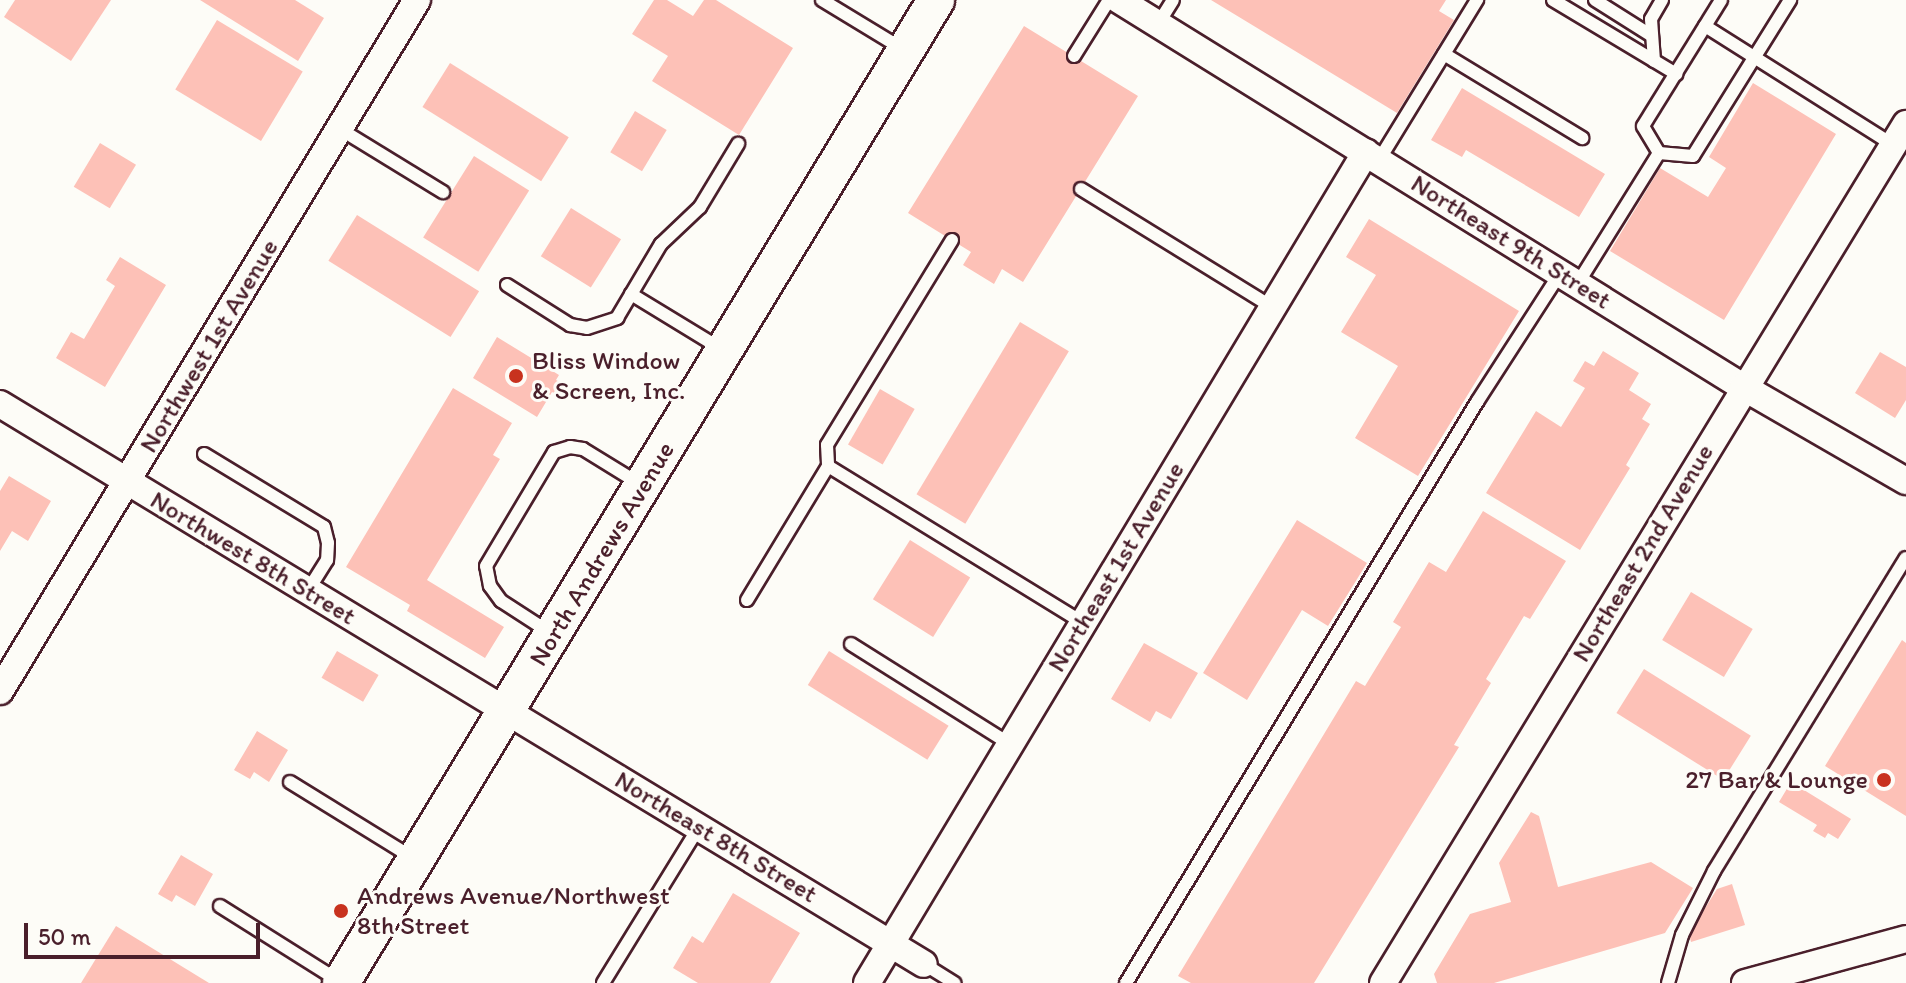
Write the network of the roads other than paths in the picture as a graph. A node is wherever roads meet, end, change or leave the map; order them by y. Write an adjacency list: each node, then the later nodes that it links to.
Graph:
1 (417, 0): 22 (street, Northwest 1st Avenue)
2 (822, 0): 16 (lane)
3 (936, 0): 16 (main road, North Andrews Avenue)
4 (1109, 0): 18 (lane)
5 (1119, 0): 13 (street, Northeast 9th Street)
6 (1173, 0): 13 (lane)
7 (1477, 0): 17 (lane)
8 (1553, 0): 19 (lane)
9 (1595, 0): 15 (lane)
10 (1662, 0): 15 (lane)
11 (1721, 0): 14 (lane)
12 (1790, 0): 20 (lane)
13 (1158, 24): 27 (street, Northeast 9th Street)
14 (1705, 26): 20 (lane); 21 (lane)
15 (1652, 36): 19 (lane)
16 (905, 50): 35 (main road, North Andrews Avenue)
17 (1444, 54): 24 (lane); 27 (lane)
18 (1074, 56)
19 (1648, 58): 21 (lane)
20 (1754, 58): 23 (lane); 26 (lane)
21 (1676, 74): 26 (lane)
22 (340, 129): 29 (lane); 41 (street, Northwest 1st Avenue)
23 (1900, 134): 36 (street, Northeast 2nd Avenue)
24 (1582, 138)
25 (738, 144): 33 (lane)
26 (1659, 153): 31 (lane)
27 (1372, 156): 31 (street, Northeast 9th Street); 34 (street, Northeast 1st Avenue)
28 (1081, 189): 34 (lane)
29 (443, 192)
30 (952, 240): 39 (lane)
31 (1569, 278): 36 (street, Northeast 9th Street); 63 (lane)
32 (507, 285): 33 (lane)
33 (631, 294): 35 (lane)
34 (1272, 307): 46 (street, Northeast 1st Avenue)
35 (724, 351): 42 (main road, North Andrews Avenue)
36 (1743, 387): 40 (street, Northeast 9th Street); 64 (street, Northeast 2nd Avenue)
37 (0, 404): 41 (street, Northwest 8th Street)
38 (204, 454): 44 (lane)
39 (828, 466): 45 (lane); 46 (lane)
40 (1906, 481)
41 (128, 482): 44 (street, Northwest 8th Street); 49 (street, Northwest 1st Avenue)
42 (643, 485): 47 (main road, North Andrews Avenue); 47 (lane)
43 (1906, 558): 65 (lane)
44 (308, 591): 50 (street, Northwest 8th Street)
45 (747, 600)
46 (1083, 623): 51 (street, Northeast 1st Avenue)
47 (553, 635): 50 (main road, North Andrews Avenue)
48 (851, 644): 51 (lane)
49 (0, 691)
50 (507, 711): 53 (street, Northeast 8th Street); 54 (main road, North Andrews Avenue)
51 (1010, 744): 57 (street, Northeast 1st Avenue)
52 (290, 782): 54 (lane)
53 (699, 827): 57 (street, Northeast 8th Street); 60 (lane)
54 (416, 860): 59 (main road, North Andrews Avenue)
55 (220, 906): 59 (lane)
56 (1906, 939): 66 (street)
57 (891, 944): 58 (street, Northeast 8th Street); 61 (street, Northeast 1st Avenue)
58 (924, 964): 62 (lane)
59 (341, 983)
60 (603, 983)
61 (867, 983)
62 (955, 983)
63 (1126, 983)
64 (1383, 983)
65 (1668, 983)
66 (1745, 983)

